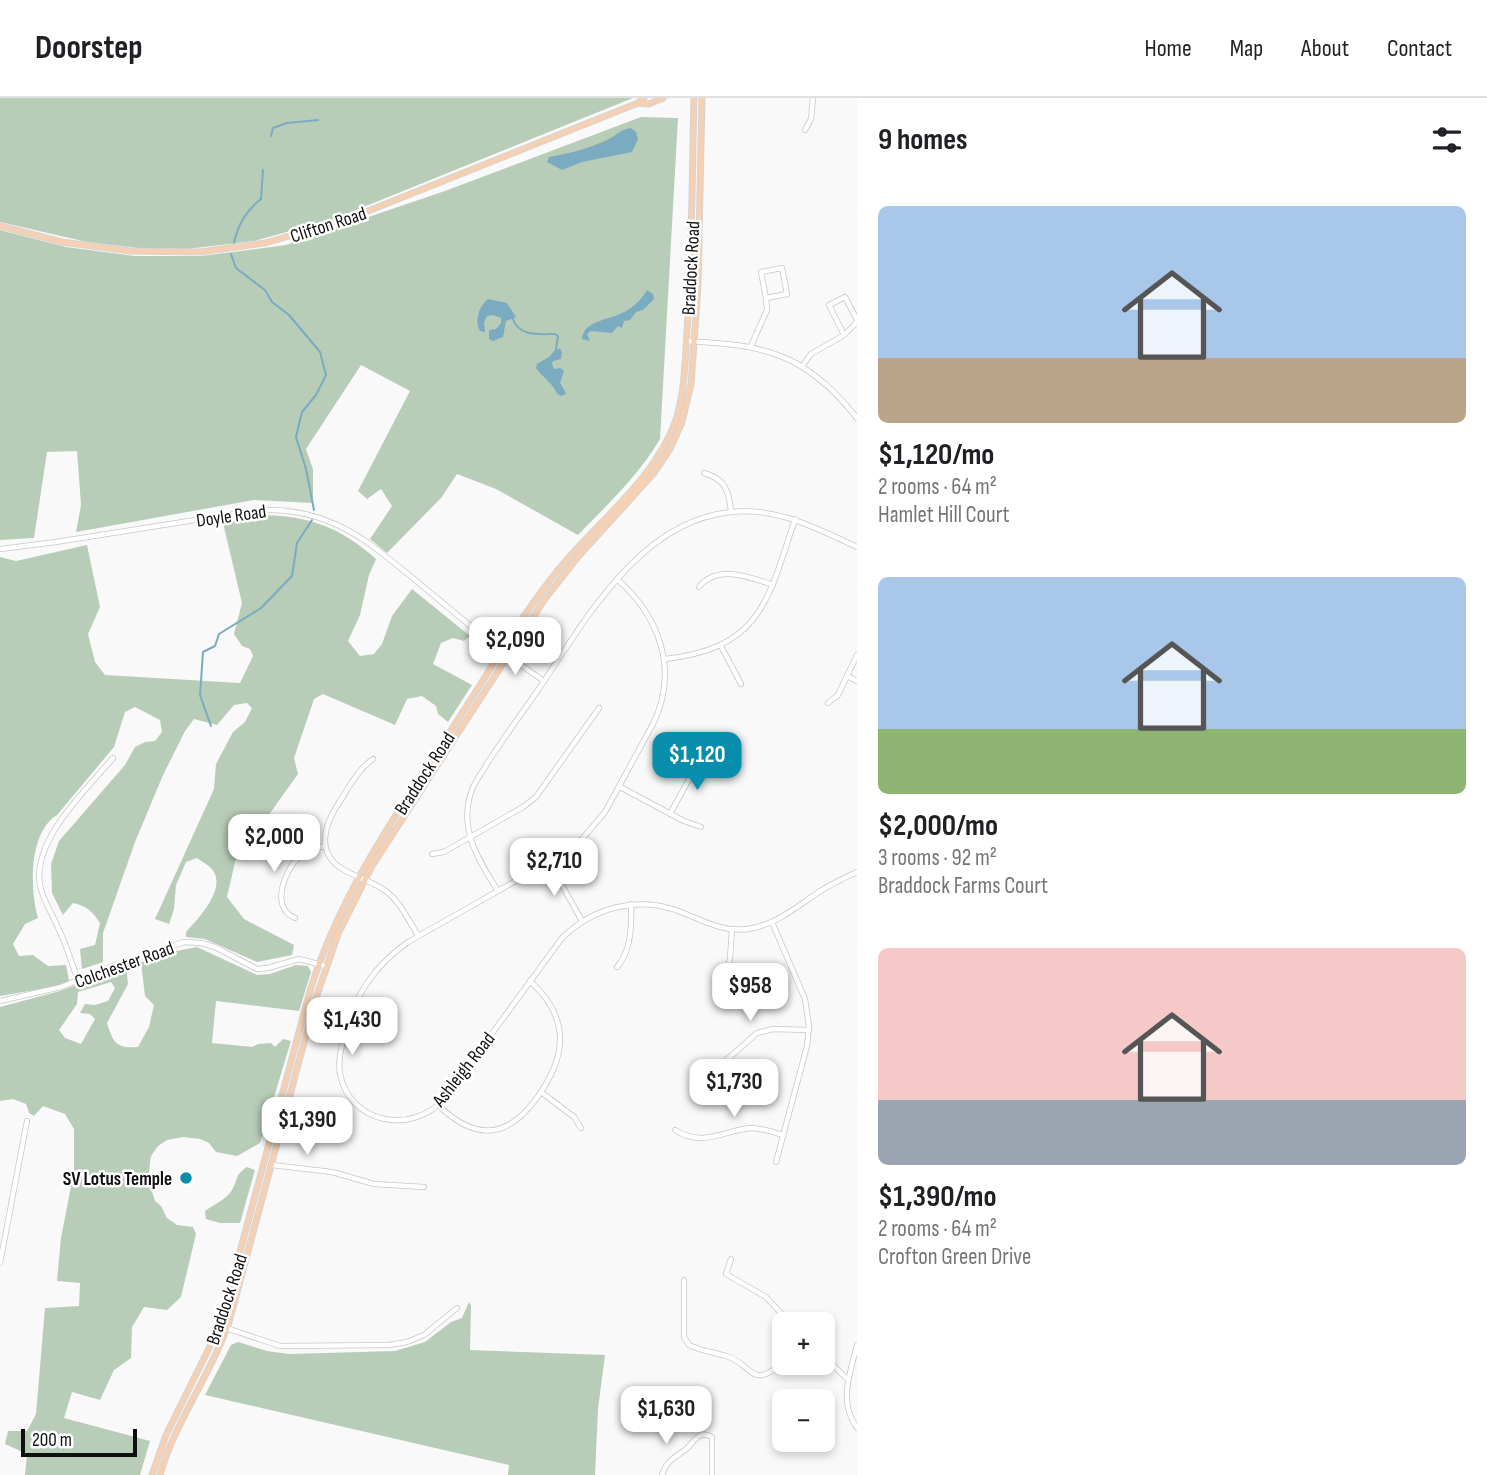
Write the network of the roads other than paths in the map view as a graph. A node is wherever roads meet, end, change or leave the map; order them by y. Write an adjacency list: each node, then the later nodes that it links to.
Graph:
1 (663, 98): 5 (main road, Clifton Road)
2 (694, 98): 11 (main road, Braddock Road)
3 (702, 98): 12 (main road, Braddock Road)
4 (813, 98): 6 (street)
5 (641, 100): 7 (main road, Clifton Road)
6 (805, 131)
7 (0, 226)
8 (766, 298): 8 (street); 13 (street)
9 (857, 321): 10 (street); 10 (street)
10 (845, 335): 14 (street)
11 (686, 341): 12 (street); 25 (main road, Braddock Road)
12 (694, 341): 13 (street); 25 (main road, Braddock Road)
13 (751, 346): 14 (street)
14 (803, 365): 15 (street)
15 (857, 418)
16 (704, 473): 17 (street)
17 (731, 512): 18 (street); 21 (street)
18 (794, 519): 19 (street); 22 (street)
19 (857, 547)
20 (0, 549): 25 (street, Doyle Road)
21 (618, 580): 27 (street, Ashleigh Road); 29 (street)
22 (773, 585): 23 (street); 24 (street)
23 (699, 587)
24 (721, 646): 27 (street); 31 (street)
25 (505, 654): 29 (street, Doyle Road); 45 (main road, Braddock Road)
26 (857, 655): 28 (street)
27 (664, 659): 37 (street, Ashleigh Road)
28 (847, 676): 30 (street); 32 (street)
29 (544, 681): 40 (street)
30 (857, 681)
31 (741, 684)
32 (828, 703)
33 (599, 708): 40 (street)
34 (709, 755): 38 (street)
35 (113, 758): 57 (street)
36 (373, 759): 41 (street)
37 (620, 787): 38 (street); 43 (street, Ashleigh Road)
38 (670, 814): 39 (street)
39 (701, 827)
40 (470, 838): 42 (street); 46 (street)
41 (325, 846): 45 (street); 48 (street)
42 (432, 853)
43 (549, 862): 46 (street, Ashleigh Road); 49 (street)
44 (857, 872): 50 (street, Ashleigh Road)
45 (361, 878): 52 (street); 53 (main road, Braddock Road); 54 (main road, Braddock Road)
46 (498, 891): 52 (street, Ashleigh Road)
47 (631, 904): 49 (street, Ashleigh Road); 51 (street, Ashleigh Road); 55 (street)
48 (295, 918)
49 (582, 921): 58 (street, Ashleigh Road)
50 (772, 922): 51 (street, Ashleigh Road); 60 (street)
51 (732, 929): 56 (street)
52 (418, 936): 63 (street, Ashleigh Road)
53 (318, 964): 54 (street, Colchester Road); 57 (street, Colchester Road); 76 (main road, Braddock Road)
54 (326, 967): 69 (main road, Braddock Road)
55 (617, 967)
56 (724, 979)
57 (78, 981): 59 (street, Colchester Road)
58 (530, 981): 62 (street); 63 (street, Ashleigh Road)
59 (0, 1001)
60 (809, 1030): 61 (street); 67 (street)
61 (713, 1072)
62 (541, 1093): 63 (street); 65 (street)
63 (438, 1105)
64 (26, 1121): 72 (street)
65 (581, 1128)
66 (676, 1130): 67 (street)
67 (783, 1135): 68 (street)
68 (776, 1162)
69 (272, 1165): 70 (street); 76 (main road, Braddock Road)
70 (424, 1187)
71 (731, 1259): 75 (street)
72 (0, 1263)
73 (684, 1280): 79 (street)
74 (457, 1308): 76 (street)
75 (780, 1312)
76 (223, 1328): 82 (main road, Braddock Road); 83 (main road, Braddock Road)
77 (857, 1345): 80 (street)
78 (835, 1368): 80 (street)
79 (772, 1371)
80 (848, 1381): 81 (street)
81 (857, 1428)
82 (152, 1475)
83 (160, 1475)
84 (662, 1475): 85 (street)
85 (712, 1475)

